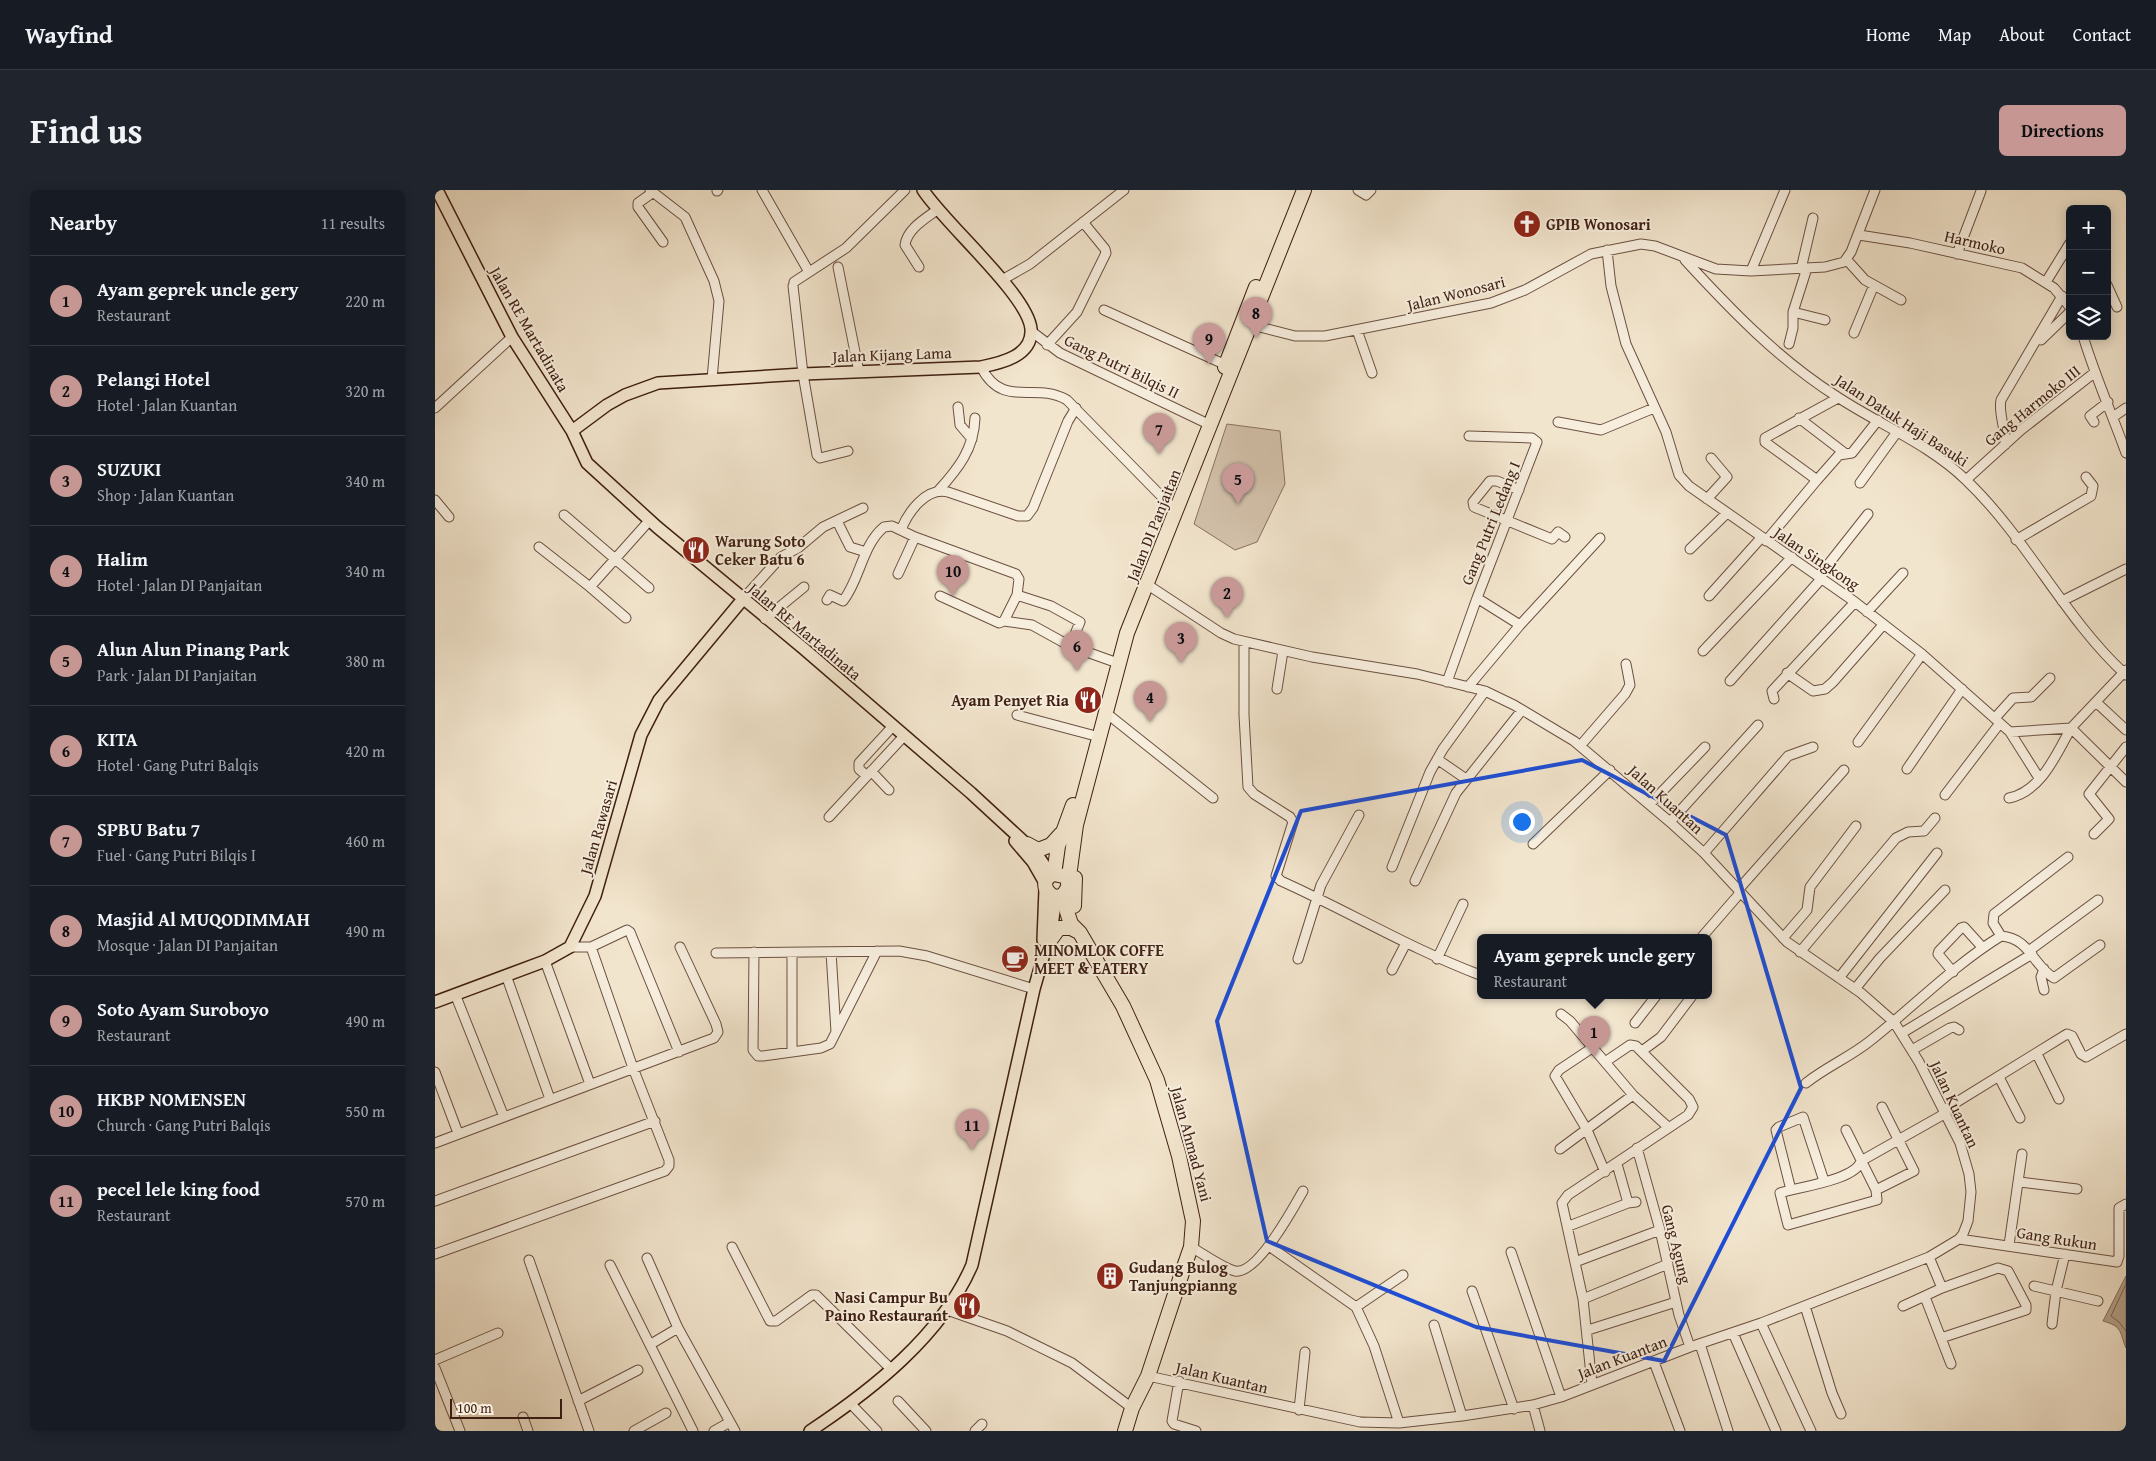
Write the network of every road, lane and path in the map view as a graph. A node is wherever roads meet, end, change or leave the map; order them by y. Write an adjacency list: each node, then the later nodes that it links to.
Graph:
1 (437, 190): 45 (main road, Jalan RE Martadinata)
2 (762, 190): 28 (street)
3 (905, 190): 28 (street)
4 (923, 190): 14 (main road)
5 (1125, 190): 16 (street)
6 (1295, 190): 50 (highway, Jalan DI Panjaitan)
7 (1304, 190): 41 (highway, Jalan DI Panjaitan)
8 (1358, 190): 9 (street)
9 (1371, 190)
10 (1785, 190): 27 (street)
11 (1875, 190): 17 (street)
12 (651, 191): 18 (street); 56 (street)
13 (1981, 191): 21 (street)
14 (937, 210): 25 (street); 29 (main road)
15 (1813, 218): 26 (street)
16 (1083, 222): 29 (street); 48 (street)
17 (1859, 235): 21 (street, Harmoko); 23 (street)
18 (663, 242)
19 (1607, 250): 22 (street, Jalan Wonosari); 42 (street, Jalan Wonosari); 62 (street, Jalan Singkong)
20 (2066, 250): 30 (street)
21 (1957, 254): 30 (street, Harmoko)
22 (1683, 258): 27 (street, Jalan Wonosari); 57 (street, Jalan Datuk Haji Basuki)
23 (1846, 259): 26 (street, Jalan Wonosari); 31 (street)
24 (838, 267): 52 (street)
25 (919, 267)
26 (1804, 269): 27 (street, Jalan Wonosari); 38 (street)
27 (1751, 271)
28 (809, 272): 55 (street)
29 (1002, 280): 43 (main road)
30 (2046, 282): 34 (street, Harmoko)
31 (1874, 285): 33 (street); 44 (street)
32 (2111, 294): 36 (street)
33 (1901, 300)
34 (2066, 300)
35 (2066, 302): 49 (street)
36 (2117, 307)
37 (1104, 310): 50 (street)
38 (1793, 312): 40 (street); 47 (street)
39 (2066, 316): 49 (street)
40 (1825, 320)
41 (1252, 325): 42 (street, Jalan Wonosari); 113 (highway, Jalan DI Panjaitan)
42 (1357, 330): 53 (street)
43 (1031, 331): 48 (street, Gang Putri Bilqis II); 51 (main road, Jalan Kijang Lama)
44 (1854, 333)
45 (513, 337): 60 (street); 71 (main road, Jalan RE Martadinata)
46 (2084, 340): 54 (street)
47 (1789, 344)
48 (1047, 345): 68 (street, Gang Putri Bilqis II)
49 (2031, 349): 76 (street)
50 (1226, 365): 68 (highway, Jalan DI Panjaitan)
51 (981, 367): 52 (main road, Jalan Kijang Lama); 61 (street)
52 (859, 372): 55 (main road, Jalan Kijang Lama)
53 (1372, 373)
54 (2094, 373): 58 (street); 76 (street, Gang Harmoko III)
55 (803, 374): 56 (main road, Jalan Kijang Lama); 77 (street)
56 (712, 379): 71 (main road, Jalan Kijang Lama)
57 (1838, 398): 66 (street); 67 (street, Jalan Datuk Haji Basuki)
58 (2108, 402): 64 (street); 70 (street)
59 (958, 407): 75 (street)
60 (435, 408)
61 (1076, 408): 86 (street); 89 (street)
62 (1654, 408): 69 (street); 87 (street, Jalan Singkong)
63 (2126, 408): 64 (street)
64 (2113, 417): 74 (street)
65 (975, 418): 75 (street)
66 (1799, 418): 79 (street); 82 (street)
67 (1878, 420): 72 (street, Jalan Datuk Haji Basuki); 79 (street)
68 (1204, 422): 89 (highway, Jalan DI Panjaitan)
69 (1558, 422)
70 (2094, 422)
71 (571, 431): 95 (main road, Jalan RE Martadinata)
72 (1897, 432): 83 (street, Jalan Datuk Haji Basuki); 84 (street)
73 (1469, 436): 85 (street, Gang Putri Ledang I)
74 (2123, 436): 78 (street)
75 (972, 439): 86 (street)
76 (2005, 445): 83 (street, Gang Harmoko III)
77 (848, 451)
78 (2126, 453)
79 (1846, 454): 82 (street)
80 (1711, 458): 87 (street)
81 (2086, 477): 103 (street)
82 (1817, 480): 102 (street)
83 (1966, 480): 103 (street, Jalan Datuk Haji Basuki)
84 (1860, 483)
85 (1519, 490): 97 (street, Gang Putri Ledang I); 97 (street)
86 (938, 491): 98 (street)
87 (1707, 499): 91 (street, Jalan Singkong)
88 (435, 500): 94 (street)
89 (1171, 506): 136 (highway, Jalan DI Panjaitan)
90 (863, 508): 96 (street)
91 (1727, 513): 102 (street, Jalan Singkong); 105 (street)
92 (1869, 514): 112 (street)
93 (564, 515): 108 (street)
94 (449, 516)
95 (649, 520): 108 (street); 121 (main road, Jalan RE Martadinata)
96 (837, 521): 106 (street); 121 (street)
97 (1508, 522): 100 (street); 120 (street, Gang Putri Ledang I)
98 (901, 530): 99 (street); 106 (street)
99 (915, 537): 111 (street); 117 (street)
100 (1565, 537)
101 (1600, 538): 129 (street)
102 (1763, 540): 107 (street, Jalan Singkong); 119 (street)
103 (2016, 540): 123 (street, Jalan Datuk Haji Basuki)
104 (539, 547): 114 (street)
105 (1690, 549)
106 (866, 552): 122 (street)
107 (1791, 557): 112 (street, Jalan Singkong); 134 (street)
108 (617, 558): 114 (street); 116 (street)
109 (2126, 569): 123 (street)
110 (1903, 573): 125 (street)
111 (898, 574)
112 (1820, 577): 124 (street, Jalan Singkong); 141 (street)
113 (1148, 585): 131 (street, Jalan Kuantan); 150 (highway, Jalan DI Panjaitan)
114 (590, 587): 126 (street)
115 (805, 587): 127 (street)
116 (649, 588)
117 (1017, 595): 128 (street); 132 (street)
118 (941, 596): 128 (street)
119 (1709, 596)
120 (1477, 598): 129 (street); 142 (street, Gang Putri Ledang I)
121 (743, 599): 127 (main road, Jalan RE Martadinata); 210 (main road, Jalan Rawasari)
122 (827, 600)
123 (2062, 601): 139 (street, Jalan Datuk Haji Basuki)
124 (1855, 602): 125 (street, Jalan Singkong); 138 (street)
125 (1867, 612): 130 (street, Jalan Singkong)
126 (626, 618)
127 (765, 619): 154 (main road, Jalan RE Martadinata)
128 (1004, 621): 132 (street)
129 (1520, 625): 143 (street)
130 (1883, 625): 135 (street, Jalan Singkong); 138 (street)
131 (1244, 643): 133 (street, Jalan Kuantan); 197 (street)
132 (1070, 646): 136 (street)
133 (1283, 651): 142 (street, Jalan Kuantan); 144 (street)
134 (1703, 651)
135 (1922, 654): 145 (street, Jalan Singkong); 160 (street)
136 (1112, 661): 158 (highway, Jalan DI Panjaitan)
137 (1626, 664): 161 (street)
138 (1787, 673): 147 (street)
139 (2125, 673): 148 (street)
140 (2050, 678): 152 (street)
141 (1730, 681)
142 (1447, 682): 143 (street, Jalan Kuantan)
143 (1468, 687): 146 (street, Jalan Kuantan)
144 (1277, 689)
145 (1962, 689): 152 (street, Jalan Singkong); 167 (street)
146 (1485, 691): 149 (street, Jalan Kuantan); 165 (street)
147 (1773, 699)
148 (2096, 702): 155 (street); 156 (street)
149 (1522, 710): 161 (street, Jalan Kuantan); 171 (street)
150 (1105, 712): 176 (street); 184 (highway, Jalan DI Panjaitan)
151 (1017, 715): 158 (street)
152 (1997, 721): 157 (street, Jalan Singkong); 175 (street)
153 (1758, 725): 183 (street)
154 (893, 726): 159 (main road, Jalan RE Martadinata); 170 (street)
155 (2071, 728): 157 (street); 166 (street); 172 (street)
156 (2126, 730)
157 (2010, 732): 172 (street, Jalan Singkong)
158 (1092, 735): 184 (highway, Jalan DI Panjaitan)
159 (904, 736): 170 (street); 179 (main road, Jalan RE Martadinata)
160 (1858, 742)
161 (1579, 746): 168 (street, Jalan Kuantan)
162 (1705, 747): 178 (street)
163 (1813, 747): 189 (street)
164 (2126, 747): 166 (street)
165 (1437, 759): 171 (street); 192 (street)
166 (2110, 767): 173 (street); 186 (street)
167 (1907, 769)
168 (1610, 770): 178 (street, Jalan Kuantan); 188 (street)
169 (1844, 770): 196 (street)
170 (869, 774): 174 (street); 181 (street)
171 (1466, 778): 193 (street)
172 (2039, 778): 177 (street)
173 (2126, 782)
174 (889, 790)
175 (1945, 795)
176 (1213, 798)
177 (2009, 798)
178 (1650, 804): 183 (street, Jalan Kuantan)
179 (989, 811): 187 (main road, Jalan RE Martadinata); 194 (main road, Jalan RE Martadinata)
180 (1359, 815): 197 (street)
181 (829, 817)
182 (1935, 818): 216 (street)
183 (1670, 822): 189 (street, Jalan Kuantan)
184 (1071, 824): 187 (highway); 194 (highway, Jalan DI Panjaitan); 200 (highway)
185 (1856, 826): 205 (street)
186 (2094, 834)
187 (1027, 844): 194 (main road, Jalan RE Martadinata)
188 (1533, 844)
189 (1704, 853): 196 (street, Jalan Kuantan)
190 (1937, 853): 229 (street)
191 (2068, 857): 204 (street)
192 (1392, 867)
193 (1415, 881)
194 (1056, 886): 200 (highway); 201 (main road); 202 (highway); 226 (main road)
195 (1945, 890): 231 (street)
196 (1739, 892): 203 (street); 205 (street, Jalan Kuantan)
197 (1319, 898): 207 (street); 220 (street)
198 (2098, 900): 217 (street)
199 (1463, 904): 221 (street)
200 (1074, 906): 202 (highway)
201 (1053, 926): 202 (highway); 206 (main road)
202 (1076, 929): 206 (highway); 288 (highway, Jalan Ahmad Yani)
203 (1704, 934)
204 (2001, 936): 212 (street); 217 (street)
205 (1783, 938): 216 (street, Jalan Kuantan)
206 (1048, 943): 226 (main road)
207 (1406, 943): 221 (street); 224 (street)
208 (591, 946): 210 (street); 247 (street); 251 (street)
209 (2100, 946): 223 (street)
210 (570, 947): 222 (main road)
211 (680, 947): 247 (street)
212 (1983, 948): 225 (street); 225 (street)
213 (877, 951): 215 (street); 230 (street); 241 (street)
214 (754, 952): 218 (street); 219 (street); 248 (street)
215 (831, 952): 219 (street); 241 (street)
216 (1800, 952): 229 (street, Jalan Kuantan)
217 (2031, 952): 223 (street); 242 (street)
218 (716, 953)
219 (792, 953): 248 (street)
220 (1298, 959)
221 (1437, 959): 227 (street)
222 (545, 961): 228 (main road); 255 (street)
223 (2044, 968): 232 (street)
224 (1392, 970)
225 (1953, 972): 238 (street)
226 (1038, 974): 230 (main road)
227 (1477, 974)
228 (506, 975): 233 (main road); 257 (street)
229 (1839, 978): 231 (street, Jalan Kuantan)
230 (1034, 989): 312 (main road)
231 (1855, 989): 238 (street, Jalan Kuantan)
232 (2044, 990)
233 (455, 994): 236 (main road); 261 (street)
234 (1654, 999): 239 (street)
235 (1690, 999): 246 (street)
236 (435, 1002)
237 (1561, 1014): 244 (street)
238 (1894, 1022): 242 (street, Jalan Kuantan); 254 (street)
239 (1635, 1023)
240 (1959, 1030): 245 (street)
241 (836, 1032): 248 (street)
242 (1902, 1033): 245 (street, Jalan Kuantan)
243 (2126, 1034): 249 (street)
244 (1592, 1048): 250 (street); 265 (street)
245 (1912, 1050): 260 (street, Jalan Kuantan)
246 (1642, 1051): 250 (street); 264 (street)
247 (679, 1052): 251 (street)
248 (792, 1052)
249 (2037, 1054): 253 (street); 258 (street)
250 (1605, 1062): 256 (street)
251 (633, 1068): 255 (street); 263 (street)
252 (435, 1072): 267 (street)
253 (1999, 1077): 260 (street); 262 (street)
254 (1806, 1083)
255 (590, 1084): 257 (street)
256 (1633, 1095): 264 (street); 265 (street)
257 (549, 1099): 261 (street)
258 (2059, 1099)
259 (1882, 1107): 268 (street)
260 (1945, 1112): 268 (street); 286 (street, Jalan Kuantan)
261 (505, 1117): 267 (street)
262 (2020, 1118)
263 (655, 1120): 282 (street); 292 (street)
264 (1668, 1127): 270 (street)
265 (1587, 1130): 271 (street); 275 (street)
266 (1846, 1130): 273 (street)
267 (459, 1133): 269 (street)
268 (1898, 1140): 273 (street); 280 (street)
269 (435, 1143)
270 (1637, 1148): 274 (street); 285 (street, Gang Agung)
271 (1561, 1149)
272 (2022, 1154): 277 (street)
273 (1861, 1162): 276 (street); 280 (street)
274 (1617, 1164): 275 (street); 284 (street)
275 (1605, 1172): 284 (street)
276 (1824, 1181): 279 (street); 279 (street)
277 (2019, 1182): 278 (street); 287 (street)
278 (2077, 1189)
279 (1791, 1190): 280 (street)
280 (1876, 1190)
281 (1303, 1191): 289 (street)
282 (435, 1201)
283 (2126, 1204): 293 (street, Gang Rukun)
284 (1569, 1226): 297 (street)
285 (1660, 1230): 297 (street); 298 (street, Gang Agung)
286 (1959, 1239): 287 (street, Gang Rukun); 294 (street, Jalan Kuantan)
287 (2009, 1245): 293 (street, Gang Rukun)
288 (1191, 1246): 289 (street); 331 (highway, Jalan Ahmad Yani)
289 (1269, 1246): 311 (street)
290 (732, 1247): 330 (street)
291 (1511, 1252): 334 (street)
292 (435, 1254)
293 (2065, 1254): 304 (street)
294 (1929, 1257): 302 (street); 309 (street, Jalan Kuantan)
295 (647, 1258): 316 (street)
296 (529, 1260): 335 (street)
297 (1575, 1262): 306 (street)
298 (1668, 1264): 306 (street); 308 (street, Gang Agung)
299 (610, 1265): 321 (street)
300 (1403, 1275): 311 (street)
301 (2034, 1286): 304 (street)
302 (1942, 1288): 305 (street); 320 (street)
303 (1472, 1290): 340 (street)
304 (2056, 1291): 307 (street); 314 (street)
305 (1925, 1297): 310 (street); 320 (street)
306 (1583, 1299): 317 (street)
307 (2098, 1300)
308 (1676, 1302): 317 (street); 323 (street, Gang Agung)
309 (1805, 1306): 313 (street, Jalan Kuantan); 343 (street)
310 (1903, 1306)
311 (1356, 1307): 347 (street)
312 (947, 1310): 330 (main road); 339 (street)
313 (1761, 1323): 319 (street, Jalan Kuantan); 367 (street)
314 (2052, 1324)
315 (1434, 1325): 344 (street)
316 (678, 1328): 321 (street); 346 (street)
317 (1588, 1330): 333 (street)
318 (498, 1333): 325 (street)
319 (1733, 1333): 322 (street, Jalan Kuantan); 366 (street)
320 (1941, 1338): 327 (street)
321 (651, 1344): 354 (street)
322 (1700, 1344): 323 (street, Jalan Kuantan); 365 (street)
323 (1689, 1347): 326 (street, Jalan Kuantan)
324 (1305, 1352): 341 (street)
325 (435, 1360)
326 (1653, 1362): 333 (street, Jalan Kuantan); 364 (street)
327 (1951, 1364)
328 (435, 1368): 350 (street)
329 (638, 1370): 335 (street)
330 (891, 1370): 337 (main road)
331 (1148, 1376): 332 (street, Jalan Kuantan); 339 (highway, Jalan Ahmad Yani)
332 (1179, 1381): 341 (street, Jalan Kuantan); 362 (street)
333 (1592, 1384): 334 (street, Jalan Kuantan)
334 (1561, 1397): 338 (street, Jalan Kuantan)
335 (578, 1401): 352 (street)
336 (898, 1401): 359 (street)
337 (851, 1404): 357 (main road); 358 (street)
338 (1533, 1405): 340 (street, Jalan Kuantan); 363 (street)
339 (1132, 1408): 361 (highway, Jalan Ahmad Yani)
340 (1514, 1409): 344 (street, Jalan Kuantan)
341 (1299, 1410): 349 (street, Jalan Kuantan)
342 (666, 1413): 353 (street)
343 (1841, 1414)
344 (1462, 1416): 347 (street, Jalan Kuantan)
345 (523, 1417): 351 (street)
346 (730, 1422): 355 (street); 356 (street)
347 (1399, 1423): 349 (street, Jalan Kuantan)
348 (982, 1424): 360 (street)
349 (1360, 1427)
350 (460, 1431)
351 (528, 1431)
352 (589, 1431)
353 (634, 1431)
354 (693, 1431)
355 (714, 1431)
356 (735, 1431)
357 (810, 1431)
358 (877, 1431)
359 (926, 1431)
360 (975, 1431)
361 (1125, 1431)
362 (1196, 1431)
363 (1540, 1431)
364 (1680, 1431)
365 (1728, 1431)
366 (1776, 1431)
367 (1811, 1431)

